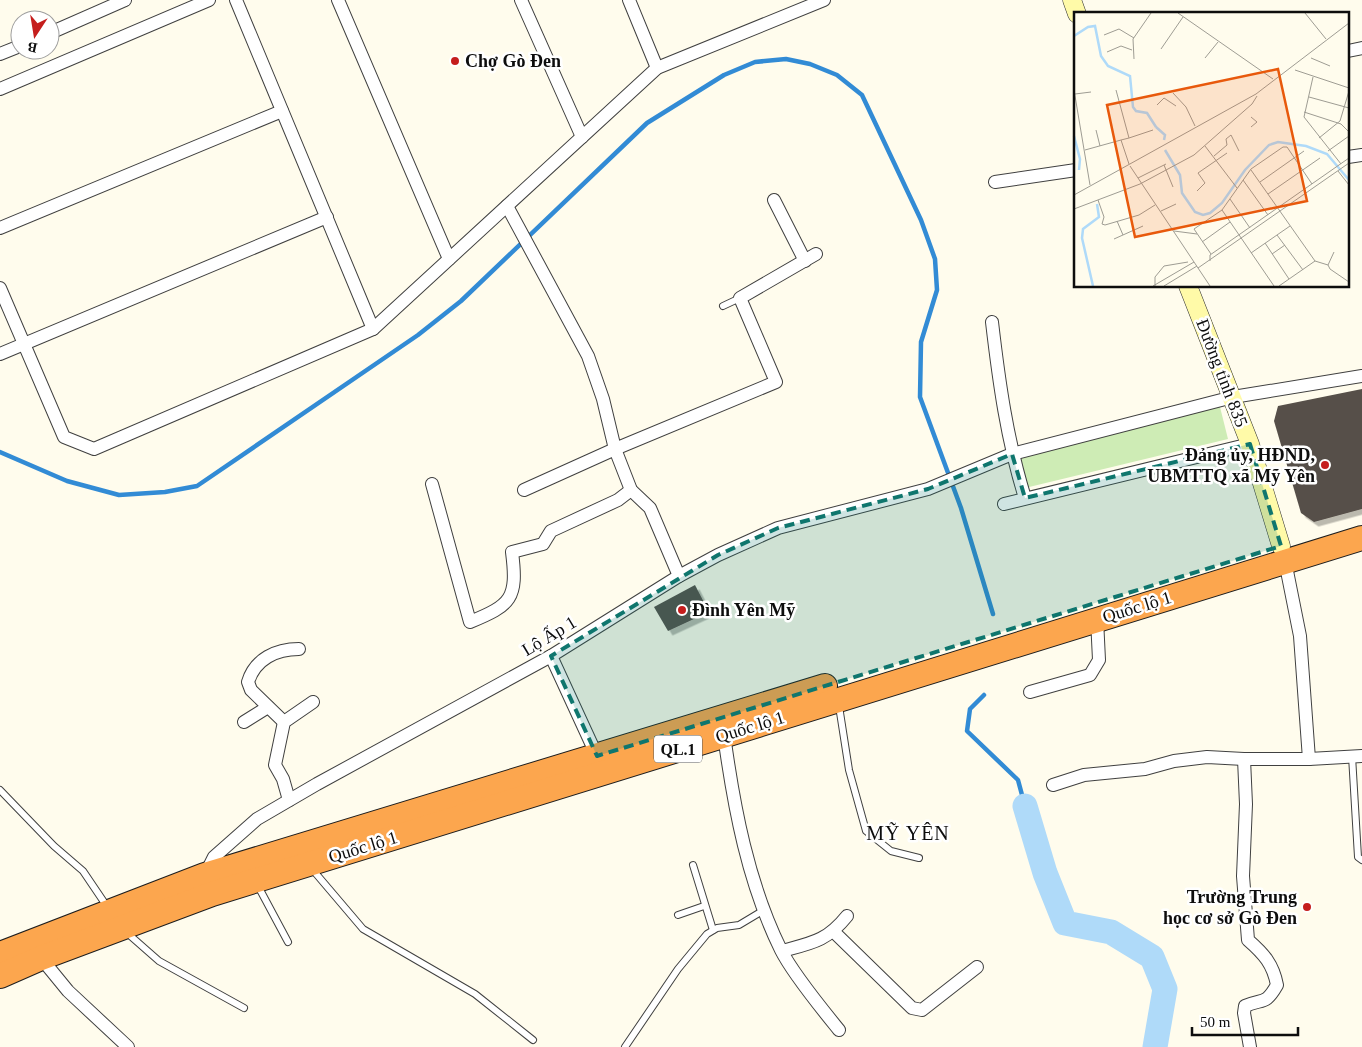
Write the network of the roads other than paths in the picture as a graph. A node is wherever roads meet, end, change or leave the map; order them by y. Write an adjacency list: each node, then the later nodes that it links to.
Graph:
1 (125, 0): 10 (street)
2 (209, 0): 12 (street)
3 (236, 0): 13 (street)
4 (338, 0): 21 (street)
5 (521, 0): 14 (street)
6 (629, 0): 11 (street)
7 (824, 0): 11 (street)
8 (1072, 0): 9 (main road)
9 (1076, 12)
10 (60, 29)
11 (657, 68): 14 (street)
12 (0, 89)
13 (282, 111): 19 (street); 20 (street)
14 (582, 137): 18 (street)
15 (1074, 170): 16 (street)
16 (995, 182)
17 (774, 200): 24 (street)
18 (507, 206): 21 (street); 33 (street)
19 (326, 217): 27 (street); 28 (street)
20 (0, 228)
21 (449, 260): 27 (street)
22 (0, 288): 28 (street)
23 (1189, 288): 31 (main road, Đường tỉnh 835)
24 (740, 298): 25 (lane); 33 (street)
25 (723, 306)
26 (992, 322): 34 (street)
27 (373, 329): 28 (street)
28 (24, 343): 29 (street)
29 (0, 354)
30 (1362, 376): 31 (street, Lộ Ấp 1)
31 (1233, 397): 32 (main road, Đường tỉnh 835); 34 (street, Lộ Ấp 1)
32 (1250, 444): 38 (street); 42 (main road, Đường tỉnh 835)
33 (615, 449): 36 (street); 37 (street)
34 (1012, 454): 38 (street); 43 (street, Lộ Ấp 1)
35 (432, 484): 37 (street)
36 (524, 490)
37 (631, 490): 43 (street)
38 (1025, 498): 39 (street)
39 (1004, 504)
40 (1362, 522): 42 (highway, Quốc lộ 1 / QL.1)
41 (1362, 538): 42 (highway, Quốc lộ 1 / QL.1)
42 (1283, 554): 44 (highway, Quốc lộ 1 / QL.1); 54 (highway, Quốc lộ 1 / QL.1); 57 (street)
43 (679, 576): 46 (street, Lộ Ấp 1)
44 (1096, 619): 47 (street); 48 (highway, Quốc lộ 1 / QL.1)
45 (298, 648): 50 (street)
46 (552, 656): 54 (street); 60 (street, Lộ Ấp 1)
47 (1030, 692)
48 (838, 699): 53 (highway, Quốc lộ 1 / QL.1); 61 (lane)
49 (313, 702): 52 (street)
50 (268, 707): 51 (street); 52 (street)
51 (244, 722)
52 (284, 722): 60 (street)
53 (724, 735): 63 (highway, Quốc lộ 1 / QL.1); 68 (street)
54 (597, 756): 65 (highway, Quốc lộ 1 / QL.1)
55 (1357, 756): 57 (street); 62 (lane)
56 (1244, 759): 57 (street); 58 (street); 85 (street)
57 (1309, 759)
58 (1053, 785)
59 (0, 790): 71 (lane)
60 (289, 800): 65 (street, Lộ Ấp 1)
61 (919, 858)
62 (1362, 860)
63 (308, 864): 66 (highway, Quốc lộ 1 / QL.1); 82 (lane)
64 (693, 865): 67 (lane)
65 (205, 875): 71 (highway, Quốc lộ 1 / QL.1)
66 (256, 880): 71 (highway, Quốc lộ 1 / QL.1); 74 (lane)
67 (704, 906): 69 (lane); 72 (lane)
68 (764, 910): 72 (lane); 75 (street)
69 (678, 915)
70 (847, 916): 73 (street)
71 (116, 919): 76 (highway, Quốc lộ 1 / QL.1); 77 (highway, Quốc lộ 1 / QL.1); 80 (lane)
72 (713, 930): 84 (lane)
73 (834, 932): 75 (street); 78 (street)
74 (288, 942)
75 (782, 952): 81 (street)
76 (0, 954)
77 (41, 958): 79 (highway, Quốc lộ 1 / QL.1); 83 (street)
78 (978, 968)
79 (0, 976)
80 (244, 1008)
81 (839, 1030)
82 (533, 1040)
83 (128, 1047)
84 (626, 1047)
85 (1250, 1047)

